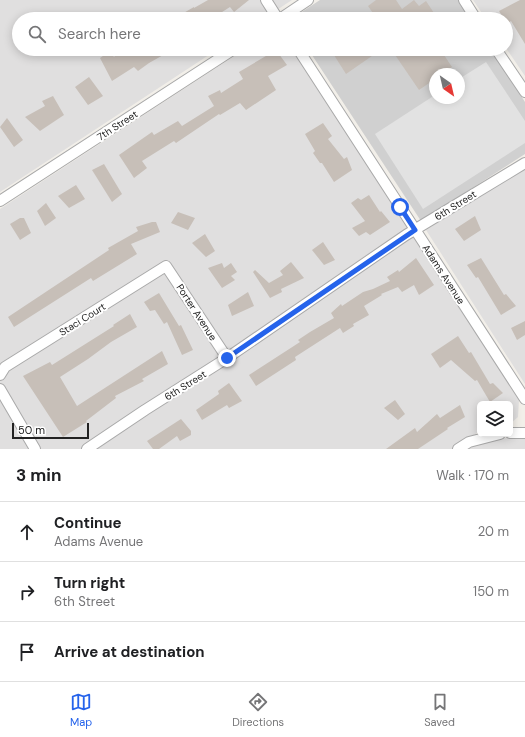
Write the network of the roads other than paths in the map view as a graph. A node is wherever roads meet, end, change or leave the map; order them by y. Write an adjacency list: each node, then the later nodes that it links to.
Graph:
1 (266, 0): 4 (street)
2 (308, 0): 5 (street)
3 (464, 0): 6 (street)
4 (274, 12)
5 (290, 12)
6 (472, 12)
7 (223, 56): 12 (street, 7th Street)
8 (303, 56): 13 (street, Adams Avenue)
9 (501, 56): 10 (street)
10 (525, 92)
11 (525, 162): 13 (street, 6th Street)
12 (0, 201)
13 (415, 230): 15 (street, 6th Street); 18 (street, Adams Avenue)
14 (166, 266): 15 (street, Porter Avenue); 16 (street, Staci Court)
15 (227, 358): 23 (street, 6th Street)
16 (0, 375)
17 (0, 389): 22 (street)
18 (525, 399)
19 (513, 433): 20 (street)
20 (525, 433)
21 (488, 437): 24 (street)
22 (35, 449)
23 (87, 449)
24 (458, 449)

